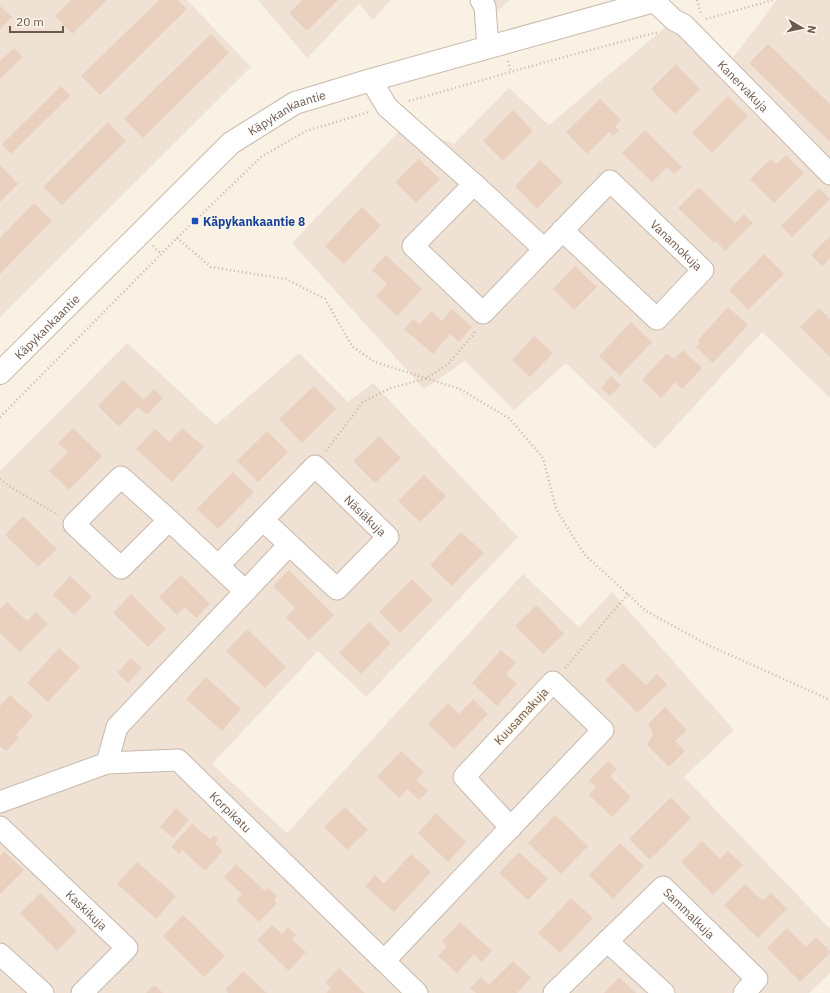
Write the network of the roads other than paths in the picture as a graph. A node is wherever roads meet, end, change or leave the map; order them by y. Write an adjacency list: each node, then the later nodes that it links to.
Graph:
1 (481, 0): 3 (street)
2 (656, 0): 3 (street, Käpykankaantie); 5 (street, Kanervakuja)
3 (488, 47): 4 (street, Käpykankaantie)
4 (371, 80): 6 (street); 9 (street, Käpykankaantie)
5 (830, 174)
6 (474, 184): 8 (street); 8 (street, Vanamokuja)
7 (562, 230): 7 (street, Vanamokuja); 8 (street, Vanamokuja)
8 (544, 249)
9 (0, 373)
10 (169, 520): 10 (street); 13 (street)
11 (263, 520): 12 (street, Näsiäkuja); 12 (street, Näsiäkuja); 13 (street)
12 (289, 545): 14 (street)
13 (218, 566): 14 (street)
14 (245, 591): 15 (street)
15 (107, 763): 16 (street, Korpikatu); 21 (street, Korpikatu)
16 (0, 802)
17 (0, 827): 23 (street, Kaskikuja)
18 (511, 828): 18 (street, Kuusamakuja); 21 (street, Kuusamakuja)
19 (607, 941): 25 (street, Sammalkuja); 26 (street); 27 (street, Sammalkuja)
20 (0, 954): 22 (street)
21 (384, 961): 24 (street, Korpikatu)
22 (43, 993)
23 (82, 993)
24 (417, 993)
25 (554, 993)
26 (664, 993)
27 (744, 993)

